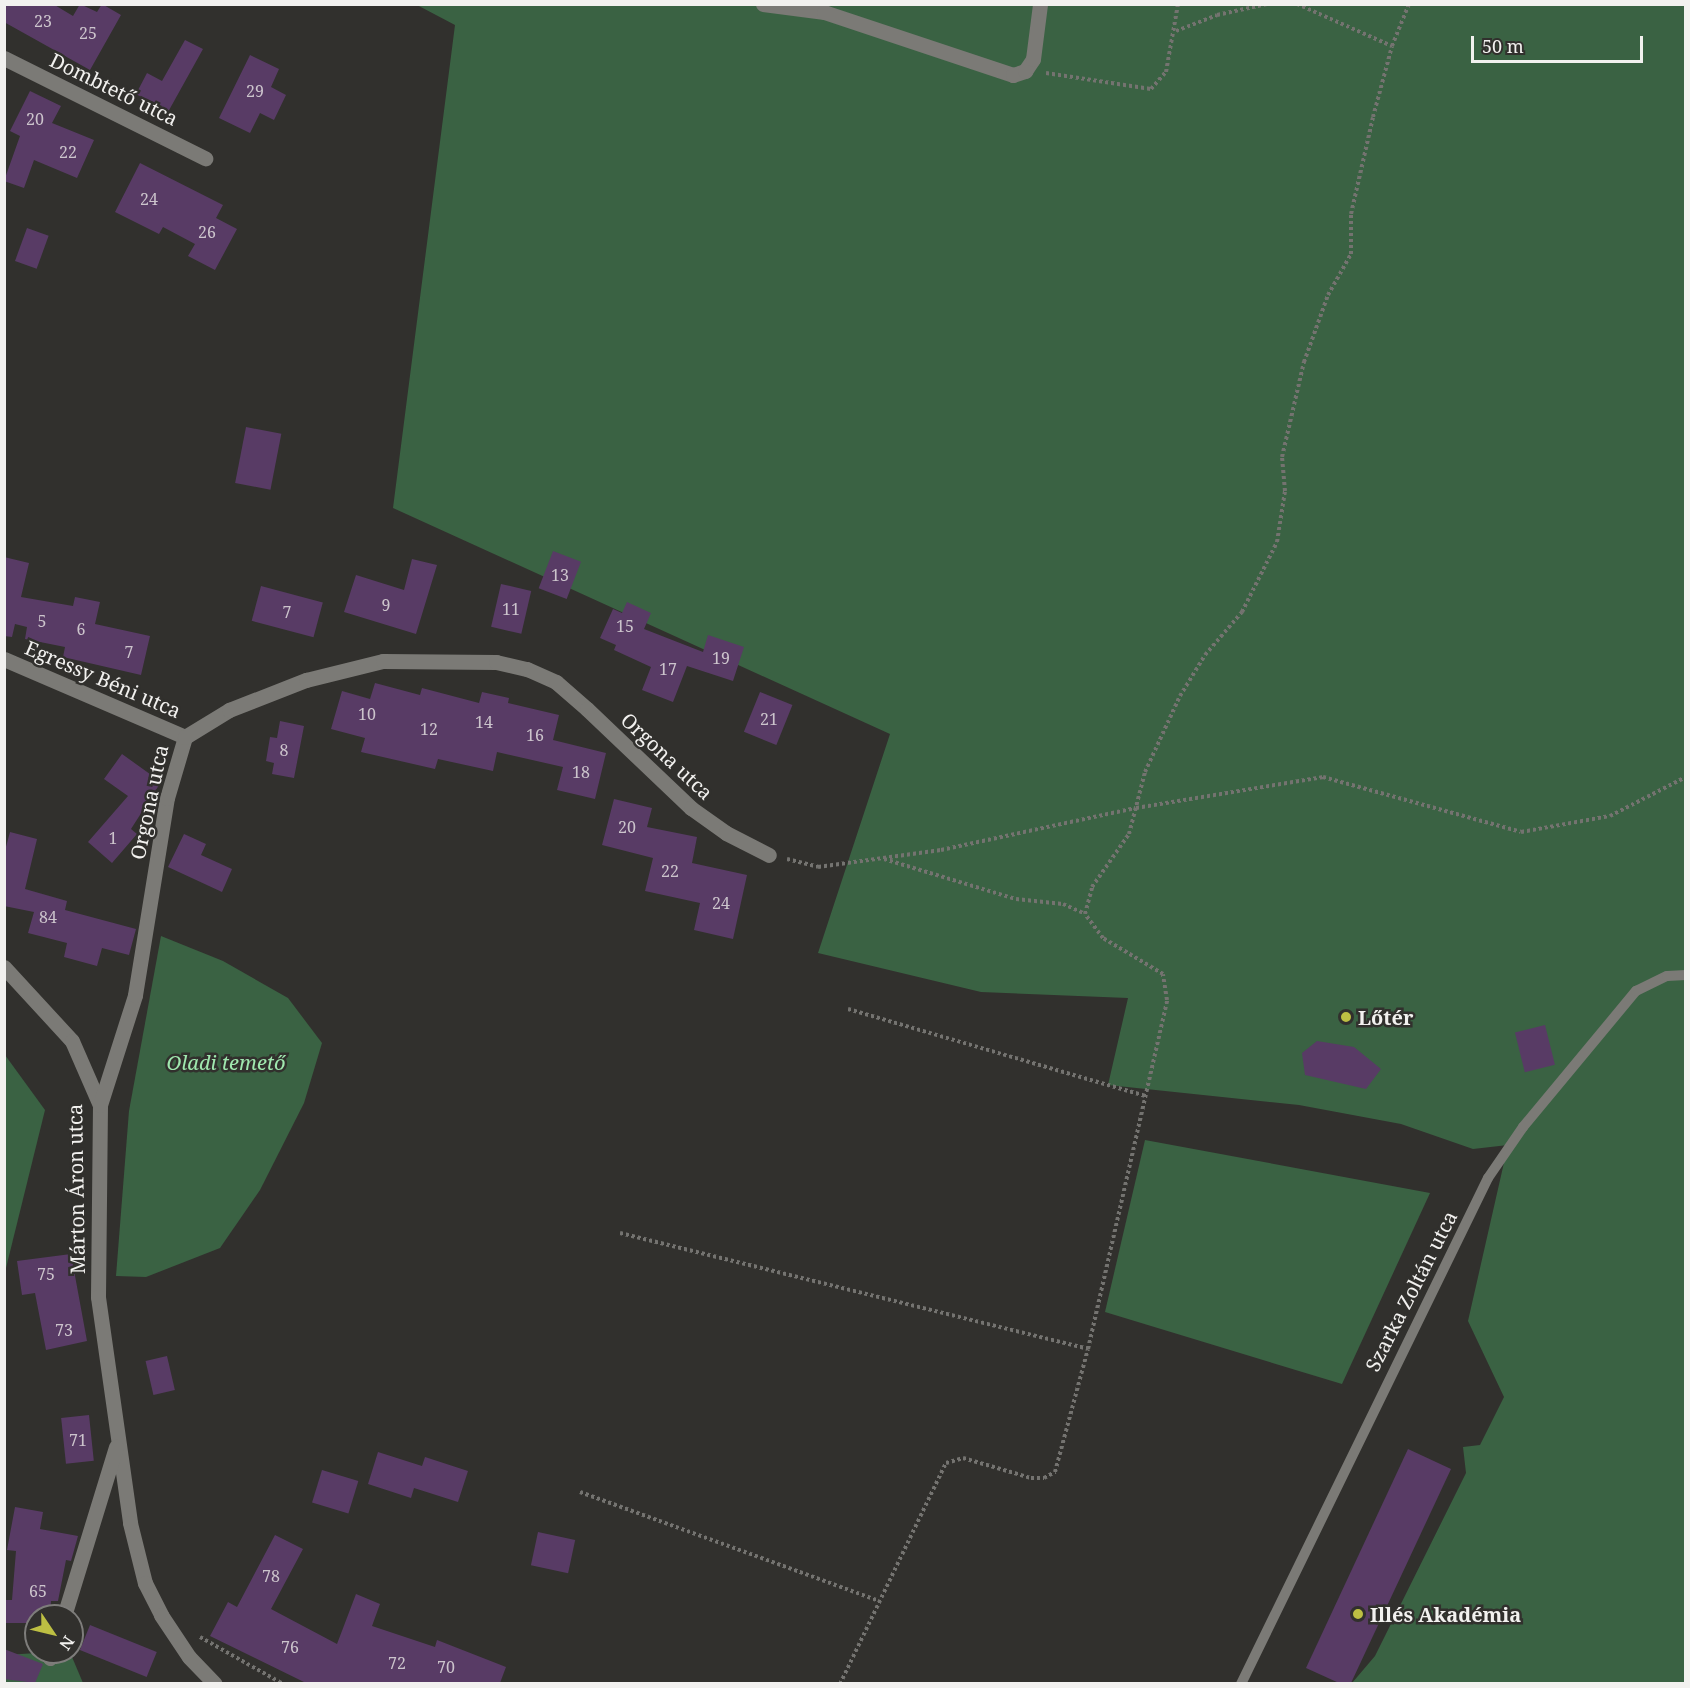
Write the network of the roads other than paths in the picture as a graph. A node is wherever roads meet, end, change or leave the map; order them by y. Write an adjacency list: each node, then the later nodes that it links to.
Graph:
1 (763, 4): 2 (street)
2 (1040, 4)
3 (4, 58): 4 (street, Dombtető utca)
4 (205, 158)
5 (4, 659): 6 (street, Egressy Béni utca)
6 (185, 737): 7 (street, Orgona utca); 10 (street, Orgona utca)
7 (769, 855)
8 (4, 967): 10 (street, Márton Áron utca)
9 (1686, 975): 14 (lane, Szarka Zoltán utca)
10 (100, 1105): 11 (street, Márton Áron utca)
11 (118, 1442): 12 (street, Márton Áron utca); 13 (street, Márton Áron utca)
12 (68, 1604)
13 (215, 1683)
14 (1241, 1683)

